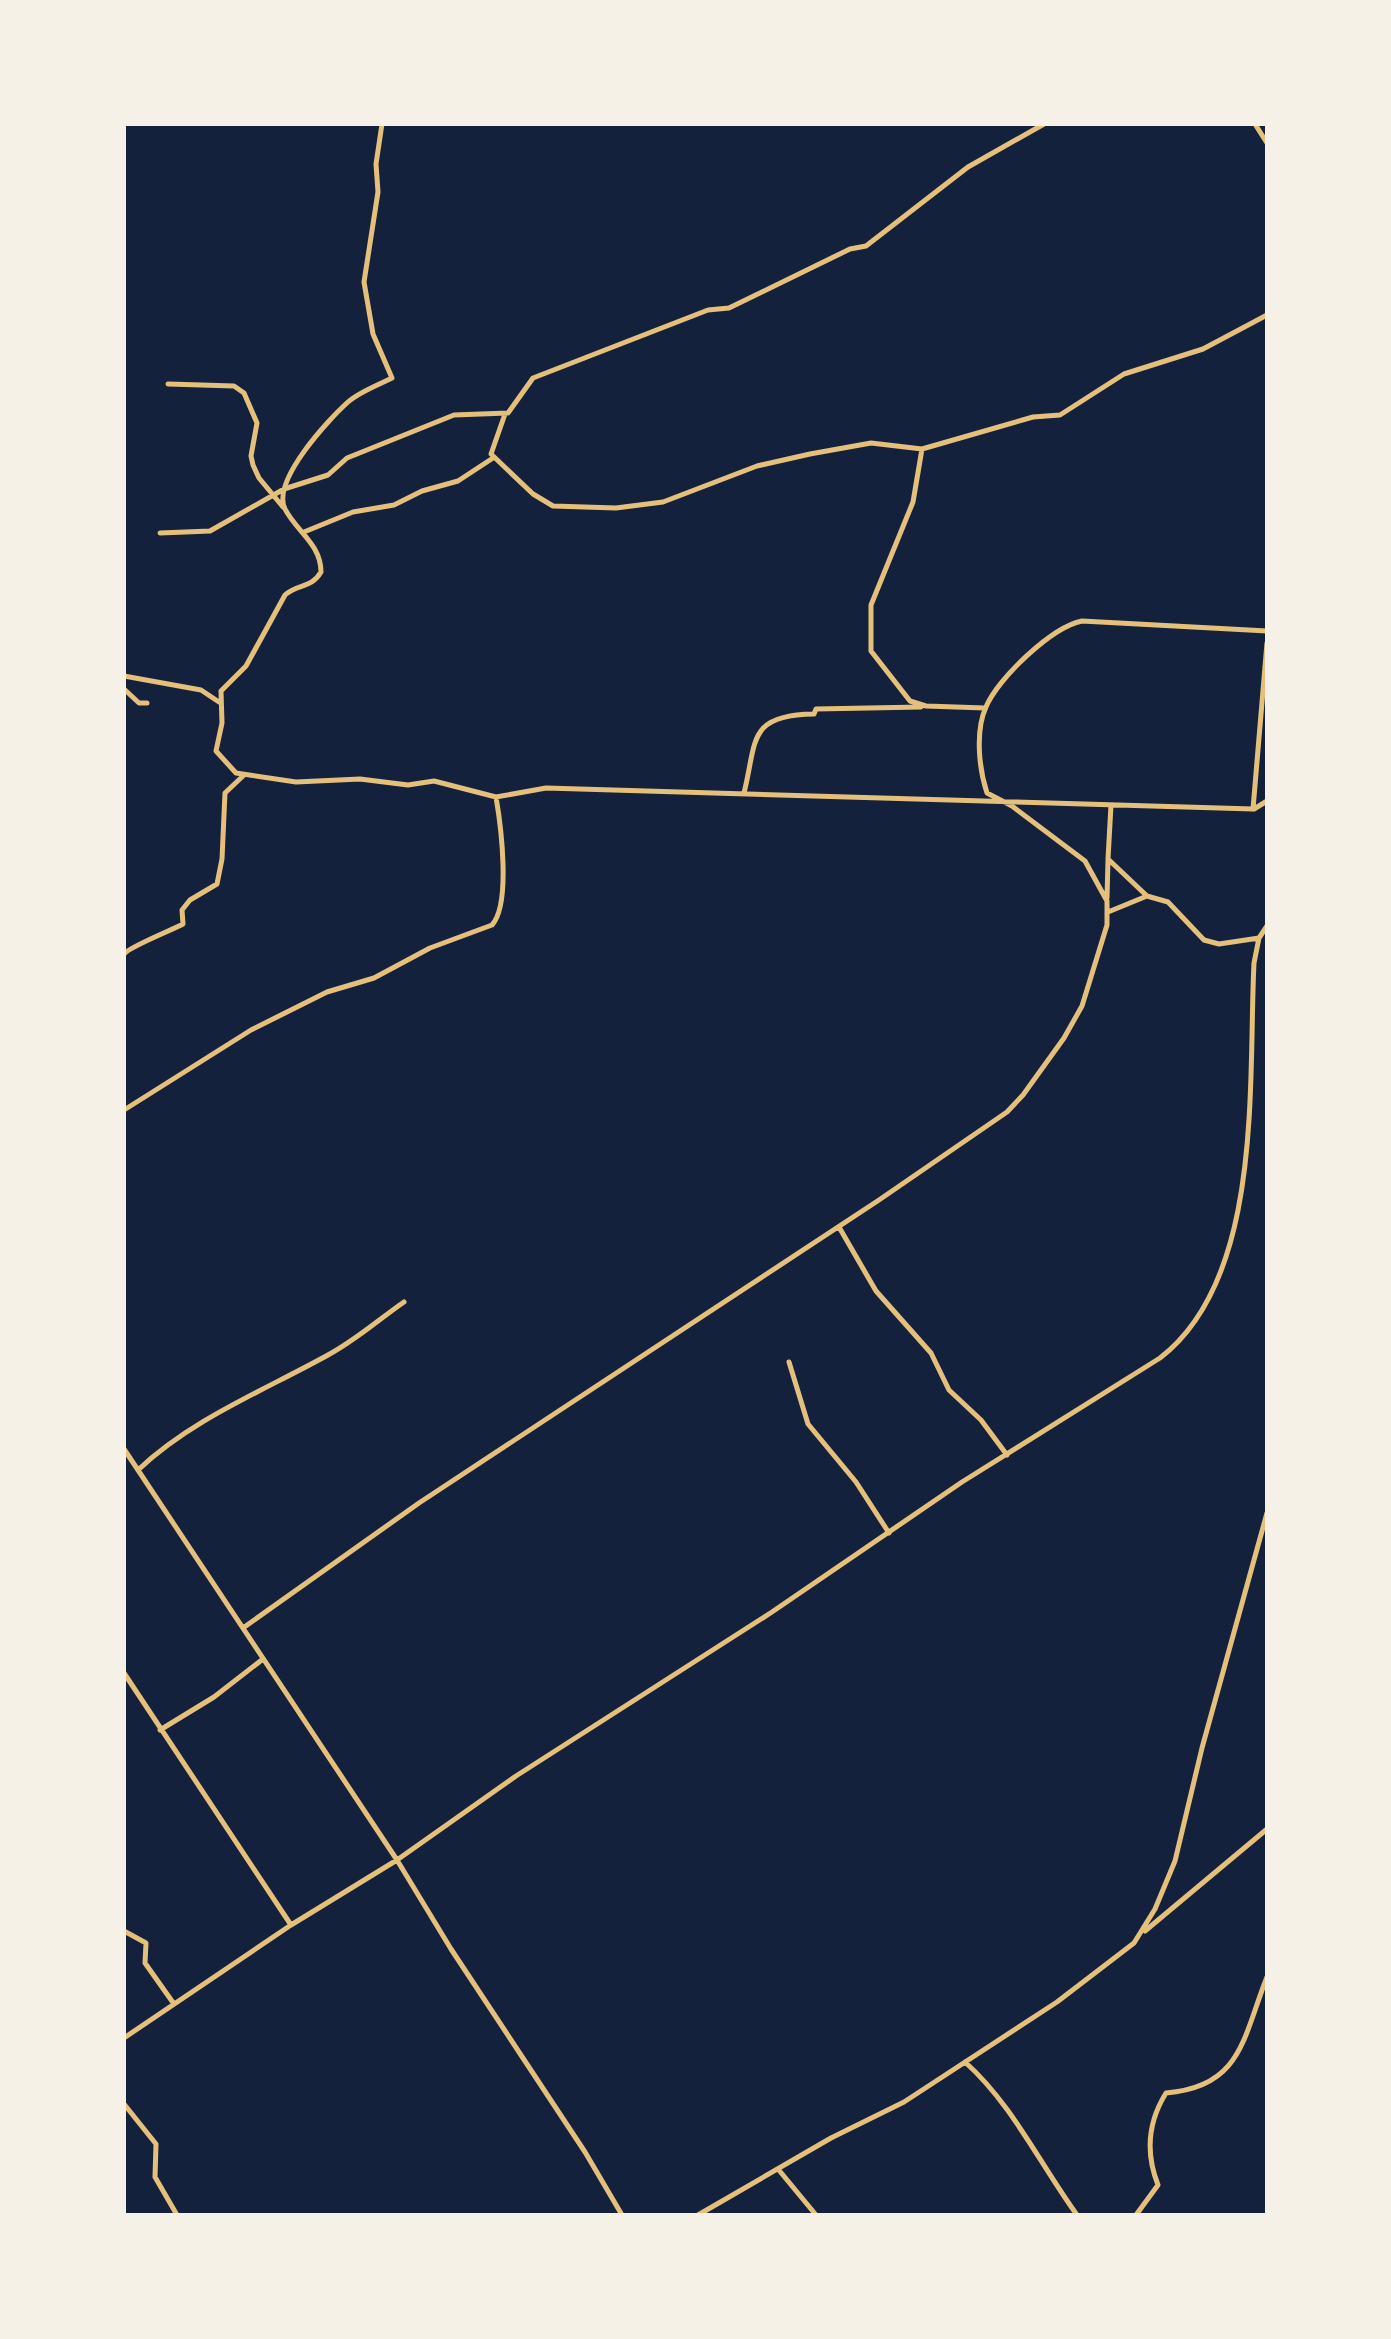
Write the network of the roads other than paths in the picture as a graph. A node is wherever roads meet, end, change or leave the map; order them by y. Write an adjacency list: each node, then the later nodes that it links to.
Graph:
1 (382, 124): 10 (street)
2 (1044, 124): 7 (street)
3 (1255, 124): 4 (street)
4 (1267, 143)
5 (1267, 315): 8 (street)
6 (168, 384): 11 (street)
7 (505, 414): 9 (street); 10 (street)
8 (922, 449): 9 (street); 21 (street)
9 (494, 458): 13 (street)
10 (284, 489): 11 (street); 12 (street)
11 (273, 494): 12 (street); 14 (street)
12 (286, 511): 13 (street)
13 (304, 532): 19 (street)
14 (160, 533)
15 (1267, 631): 22 (street)
16 (1267, 643): 29 (street)
17 (124, 676): 19 (street)
18 (124, 689): 20 (street)
19 (219, 702): 23 (street)
20 (147, 703)
21 (926, 706): 22 (street); 24 (street)
22 (985, 708): 26 (street)
23 (245, 774): 25 (street); 36 (street)
24 (744, 793): 25 (street); 26 (street)
25 (496, 797): 37 (street)
26 (999, 801): 28 (street); 32 (street)
27 (1267, 801): 29 (street)
28 (1111, 805): 29 (street); 30 (street)
29 (1253, 809)
30 (1108, 859): 31 (street); 32 (street)
31 (1147, 896): 33 (street); 35 (street)
32 (1107, 901): 33 (street)
33 (1108, 912): 38 (street)
34 (1266, 929): 35 (street)
35 (1259, 938): 42 (street)
36 (124, 954)
37 (124, 1110)
38 (839, 1227): 42 (street); 47 (street)
39 (404, 1302): 43 (street)
40 (789, 1362): 46 (street)
41 (124, 1449): 43 (street)
42 (1007, 1455): 46 (street)
43 (138, 1470): 47 (street)
44 (1267, 1513): 45 (street)
45 (1265, 1526): 55 (street)
46 (889, 1533): 52 (street)
47 (243, 1628): 48 (street)
48 (263, 1659): 50 (street); 52 (street)
49 (124, 1673): 50 (street)
50 (160, 1730): 53 (street)
51 (1267, 1829): 55 (street)
52 (397, 1860): 53 (street); 63 (street)
53 (291, 1925): 57 (street)
54 (124, 1931): 57 (street)
55 (1140, 1935): 59 (street)
56 (1267, 1977): 67 (street)
57 (174, 2004): 58 (street)
58 (124, 2038)
59 (965, 2062): 61 (street); 66 (street)
60 (124, 2104): 62 (street)
61 (778, 2169): 64 (street); 65 (street)
62 (177, 2215)
63 (622, 2215)
64 (698, 2215)
65 (816, 2215)
66 (1077, 2215)
67 (1136, 2215)

